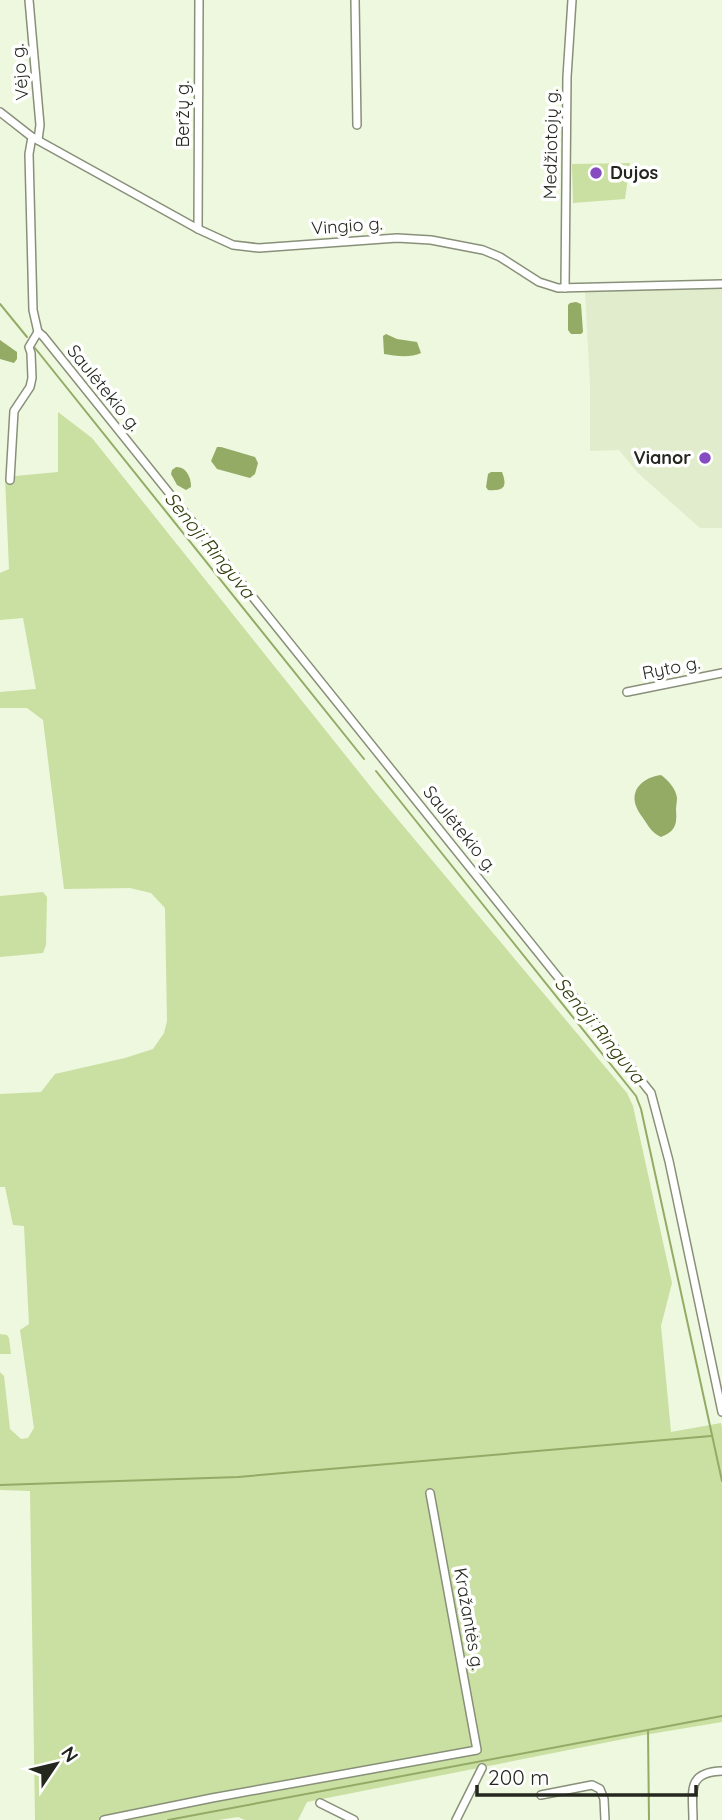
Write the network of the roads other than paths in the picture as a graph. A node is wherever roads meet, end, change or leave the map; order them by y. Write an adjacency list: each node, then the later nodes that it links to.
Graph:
1 (30, 0): 7 (street, Vėjo g.)
2 (199, 0): 8 (street, Beržų g.)
3 (355, 0): 6 (street)
4 (572, 0): 10 (street, Medžiotojų g.)
5 (0, 112): 7 (street, Vingio g.)
6 (357, 125)
7 (35, 139): 8 (street, Vingio g.); 11 (street, Vėjo g.)
8 (198, 229): 10 (street, Vingio g.)
9 (722, 284): 10 (street, Vingio g.)
10 (565, 288)
11 (38, 332): 12 (street); 15 (street, Saulėtekio g.)
12 (10, 480)
13 (722, 674): 14 (street, Ryto g.)
14 (627, 692)
15 (722, 1412)
16 (430, 1493): 21 (street, Kražantės g.)
17 (482, 1768): 23 (street)
18 (722, 1771): 25 (street)
19 (541, 1795): 24 (street)
20 (320, 1803): 22 (street)
21 (104, 1820)
22 (354, 1820)
23 (456, 1820)
24 (605, 1820)
25 (694, 1820)

